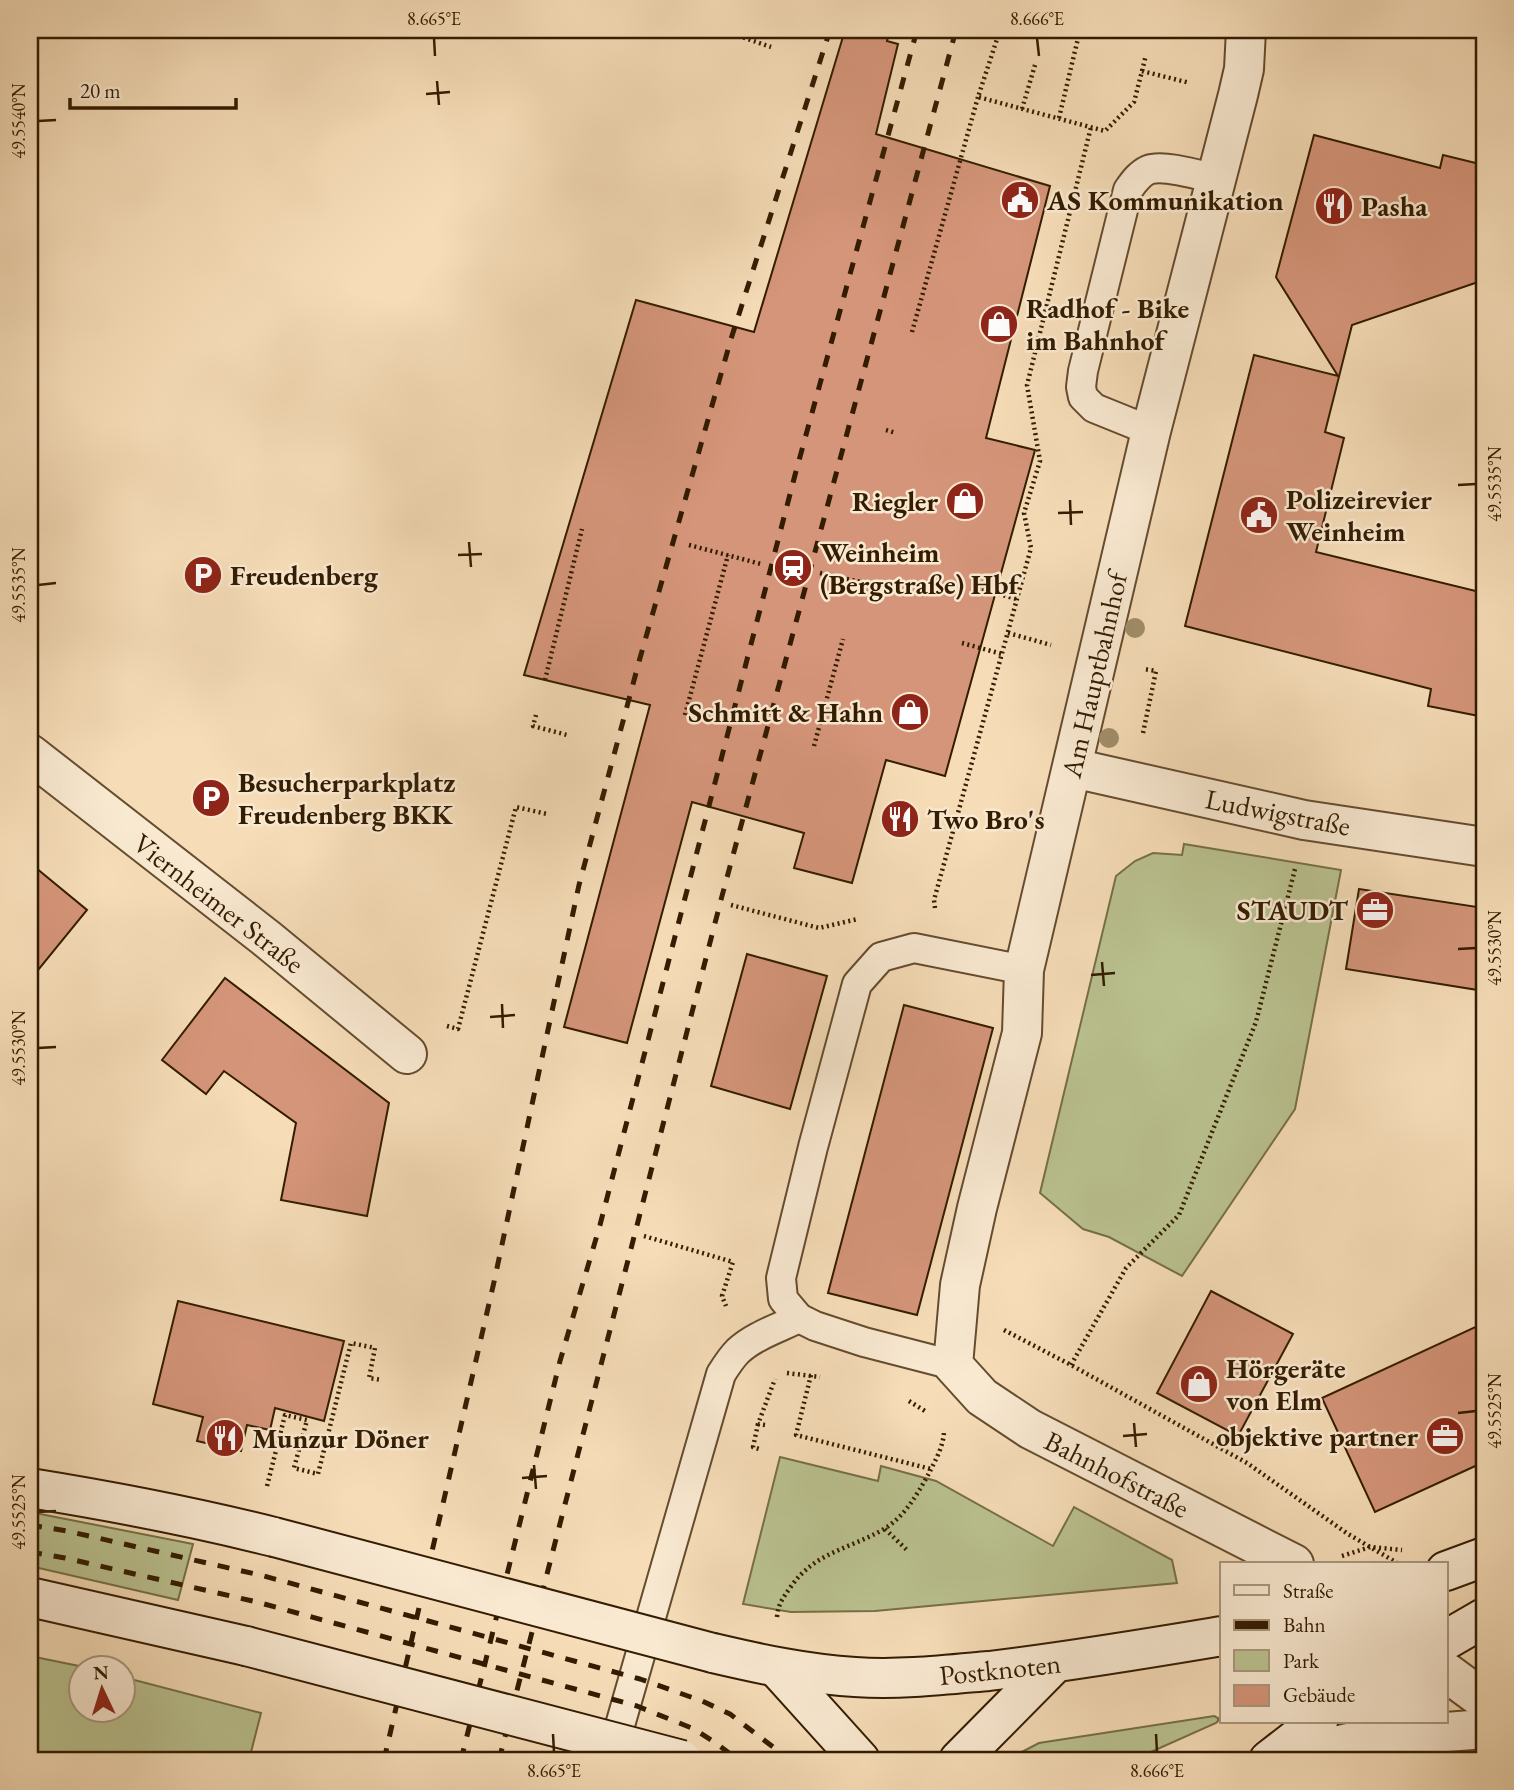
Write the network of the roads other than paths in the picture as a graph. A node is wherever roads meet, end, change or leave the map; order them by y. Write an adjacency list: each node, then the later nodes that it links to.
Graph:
1 (1246, 30): 2 (street, Am Hauptbahnhof)
2 (1216, 178): 3 (street, Am Hauptbahnhof); 3 (lane)
3 (1151, 431): 5 (street, Am Hauptbahnhof)
4 (30, 754): 8 (street, Viernheimer Straße)
5 (1073, 768): 6 (street, Ludwigstraße); 7 (street, Am Hauptbahnhof)
6 (1484, 847)
7 (1024, 970): 9 (lane); 10 (street, Am Hauptbahnhof)
8 (407, 1054)
9 (799, 1318): 10 (lane); 26 (lane)
10 (953, 1366): 13 (street, Bahnhofstraße)
11 (30, 1489): 20 (street, Postknoten, bridge)
12 (1484, 1556): 14 (street)
13 (1290, 1562)
14 (1448, 1570)
15 (30, 1597): 27 (street, bridge)
16 (1484, 1618): 18 (street)
17 (1220, 1636): 19 (street, Postknoten)
18 (1448, 1639)
19 (1055, 1663): 20 (street, Postknoten); 29 (street)
20 (777, 1668): 28 (street)
21 (1448, 1673): 22 (street)
22 (1484, 1700)
23 (1284, 1724): 30 (street)
24 (1315, 1724): 30 (street)
25 (1484, 1729): 30 (street)
26 (610, 1760)
27 (682, 1760)
28 (860, 1760)
29 (959, 1760)
30 (1270, 1760)

